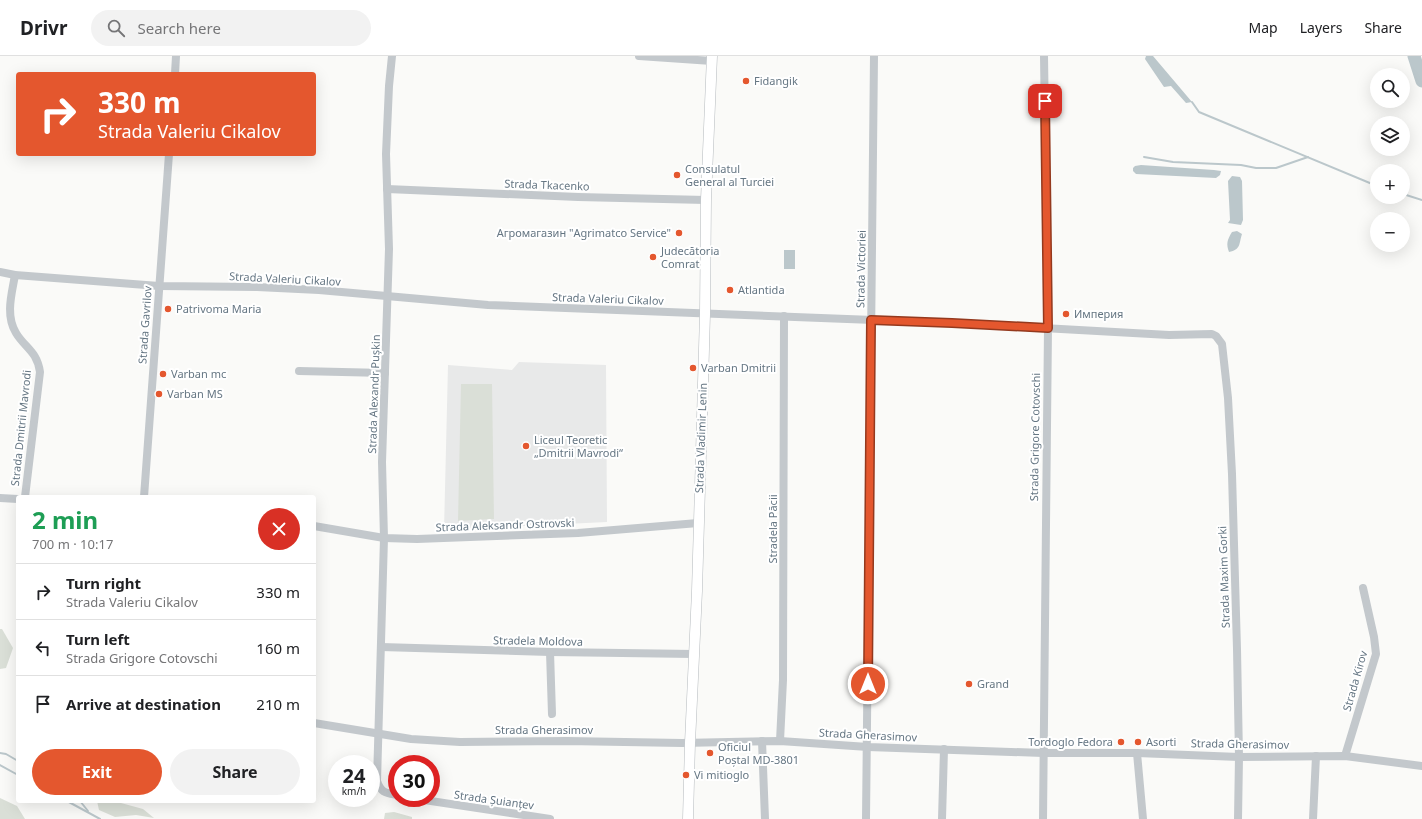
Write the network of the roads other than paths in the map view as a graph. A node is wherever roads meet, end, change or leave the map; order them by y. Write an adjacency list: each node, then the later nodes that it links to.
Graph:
1 (176, 56): 7 (street)
2 (392, 56): 9 (street, Strada Alexandr Pușkin)
3 (639, 56): 6 (street)
4 (874, 56): 17 (street, Strada Victoriei)
5 (1044, 56): 18 (street, Strada Grigore Cotovschi)
6 (712, 59): 10 (main road, Strada Vladimir Lenin)
7 (175, 72)
8 (169, 156): 13 (street, Strada Gavrilov)
9 (387, 189): 10 (street, Strada Tkacenko); 14 (street, Strada Alexandr Pușkin)
10 (706, 200): 15 (main road, Strada Vladimir Lenin)
11 (0, 272): 12 (street, Strada Valeriu Cikalov)
12 (14, 275): 13 (street, Strada Valeriu Cikalov); 22 (street, Strada Dmitrii Mavrodi)
13 (159, 286): 14 (street, Strada Valeriu Cikalov); 23 (street, Strada Gavrilov)
14 (388, 297): 15 (street, Strada Valeriu Cikalov); 21 (street, Strada Alexandr Pușkin)
15 (705, 314): 16 (street, Strada Valeriu Cikalov); 26 (main road, Strada Vladimir Lenin)
16 (784, 316): 17 (street, Strada Valeriu Cikalov); 37 (street, Stradela Păcii)
17 (871, 320): 18 (street, Strada Valeriu Cikalov); 39 (street, Strada Victoriei)
18 (1048, 328): 19 (street, Strada Valeriu Cikalov); 41 (street, Strada Grigore Cotovschi)
19 (1216, 336): 45 (street, Strada Maxim Gorki)
20 (299, 371): 21 (street)
21 (385, 373): 28 (street, Strada Alexandr Pușkin)
22 (25, 495)
23 (144, 495)
24 (0, 498): 25 (street)
25 (16, 499)
26 (698, 523): 28 (street, Strada Aleksandr Ostrovski); 32 (main road, Strada Vladimir Lenin)
27 (316, 526): 28 (street, Strada Aleksandr Ostrovski)
28 (384, 538): 30 (street, Strada Alexandr Pușkin)
29 (1363, 588): 44 (street, Strada Kirov)
30 (381, 647): 31 (street, Stradela Moldova); 35 (street, Strada Alexandr Pușkin)
31 (550, 652): 32 (street, Stradela Moldova); 33 (street)
32 (694, 654): 38 (main road, Strada Vladimir Lenin)
33 (552, 714)
34 (316, 723): 35 (street, Strada Gherasimov)
35 (378, 734): 38 (street, Strada Gherasimov); 47 (street)
36 (762, 741): 37 (street, Strada Gherasimov); 38 (street, Strada Gherasimov); 51 (street)
37 (780, 741): 39 (street, Strada Gherasimov)
38 (690, 743): 50 (main road, Strada Vladimir Lenin)
39 (868, 747): 40 (street, Strada Gherasimov); 52 (street, Strada Victoriei)
40 (944, 749): 41 (street, Strada Gherasimov); 53 (street)
41 (1043, 752): 42 (street, Strada Gherasimov); 54 (street, Strada Grigore Cotovschi)
42 (1137, 753): 45 (street, Strada Gherasimov); 55 (street)
43 (1316, 756): 44 (street, Strada Gherasimov); 45 (street, Strada Gherasimov); 57 (street)
44 (1345, 756): 46 (street, Strada Gherasimov)
45 (1239, 757): 56 (street, Strada Maxim Gorki)
46 (1422, 766)
47 (388, 793)
48 (440, 802): 49 (street, Strada Șuianțev)
49 (550, 819)
50 (688, 819)
51 (765, 819)
52 (866, 819)
53 (942, 819)
54 (1043, 819)
55 (1143, 819)
56 (1238, 819)
57 (1313, 819)

